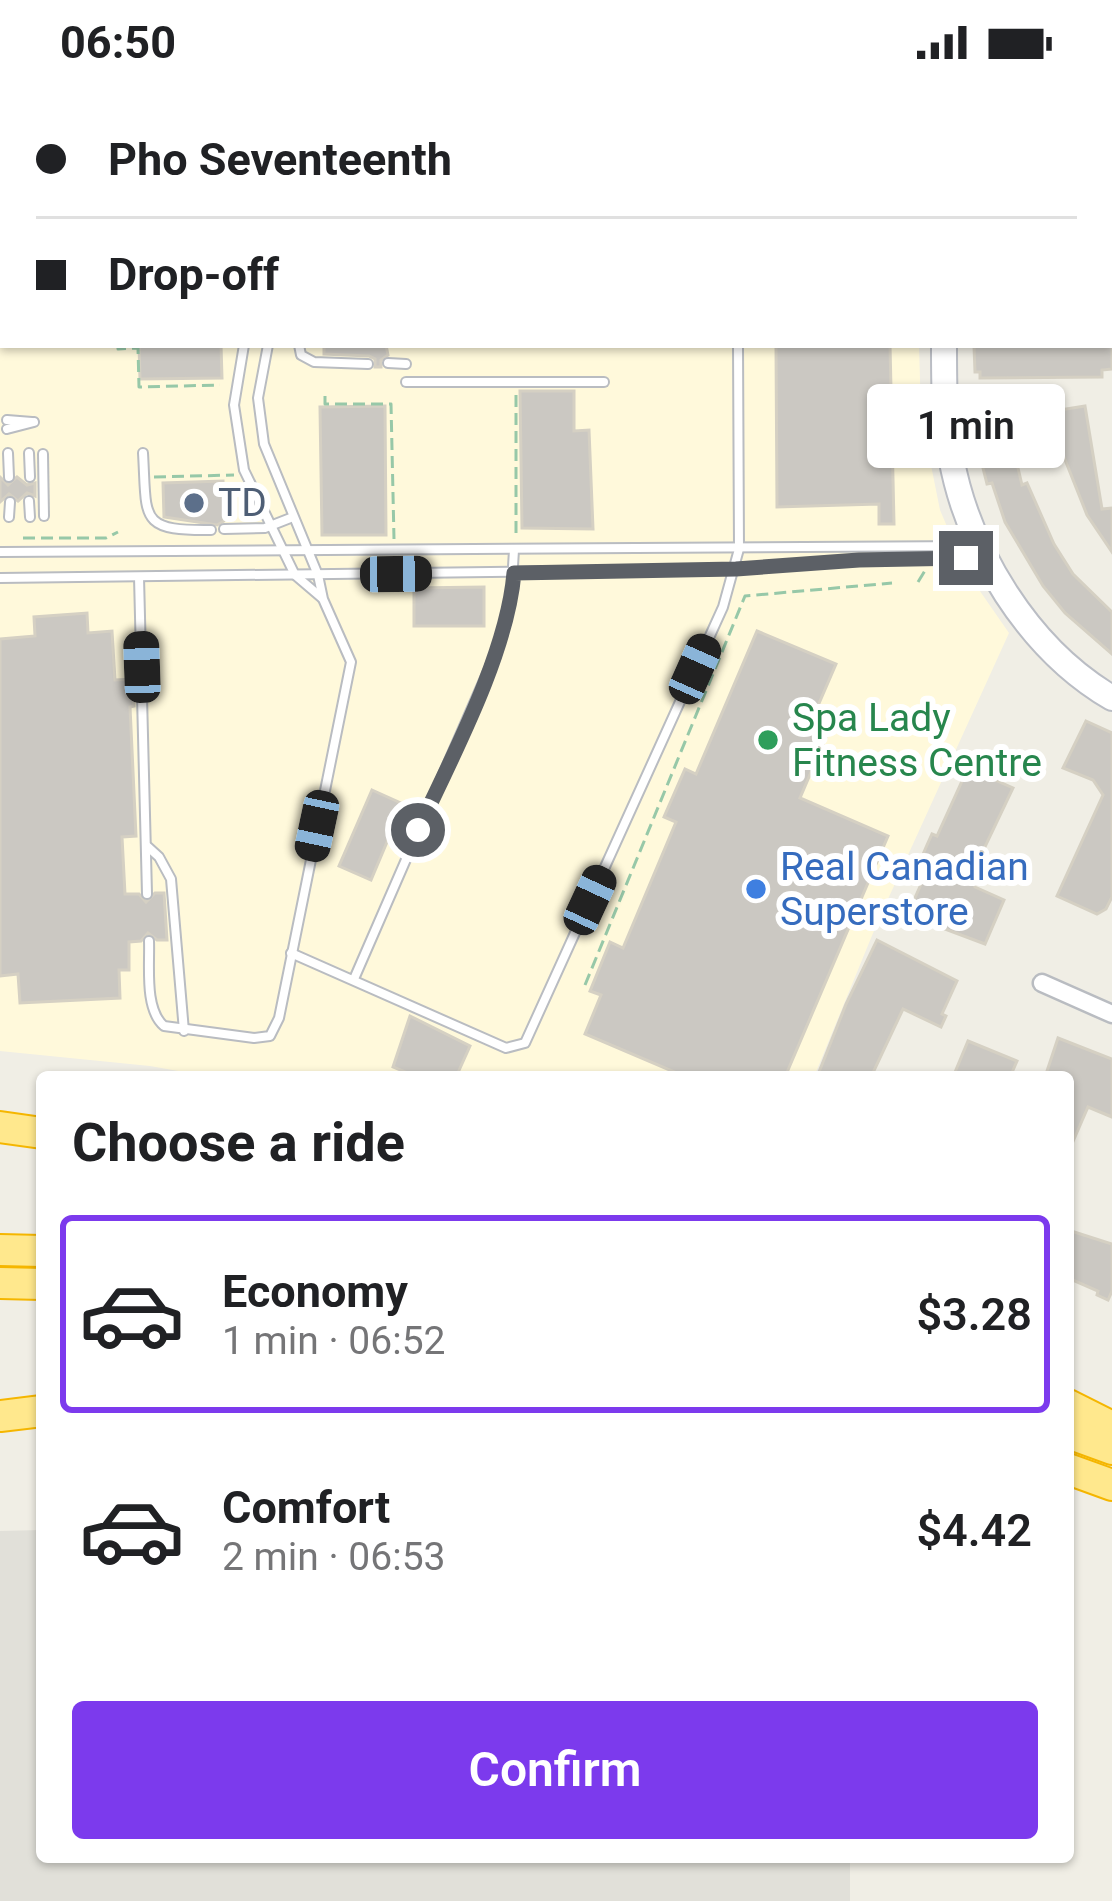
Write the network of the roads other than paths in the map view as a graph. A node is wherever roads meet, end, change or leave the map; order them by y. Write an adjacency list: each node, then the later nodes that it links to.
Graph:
1 (243, 348): 25 (lane)
2 (267, 348): 24 (lane)
3 (300, 348): 7 (lane)
4 (738, 348): 29 (lane)
5 (944, 348): 30 (street)
6 (388, 363): 8 (lane)
7 (368, 364)
8 (406, 364)
9 (406, 382): 10 (lane)
10 (604, 382)
11 (34, 422): 12 (lane)
12 (7, 424)
13 (8, 453): 17 (lane)
14 (29, 453): 18 (lane)
15 (143, 453): 27 (lane)
16 (43, 454): 21 (lane)
17 (9, 477)
18 (30, 477)
19 (29, 501): 23 (lane)
20 (10, 502): 22 (lane)
21 (44, 516)
22 (9, 517)
23 (30, 517)
24 (293, 517): 25 (lane); 33 (lane)
25 (272, 527): 26 (lane); 32 (lane)
26 (224, 529)
27 (211, 530)
28 (515, 544): 29 (lane); 33 (lane); 35 (lane)
29 (740, 549): 30 (lane); 34 (lane)
30 (982, 551): 34 (lane); 41 (street)
31 (0, 552): 32 (lane)
32 (283, 552): 33 (lane); 37 (lane)
33 (307, 552): 36 (lane)
34 (736, 569): 35 (lane); 46 (lane)
35 (514, 573): 36 (lane); 46 (lane)
36 (318, 574): 37 (lane); 40 (lane)
37 (295, 575): 38 (lane); 40 (lane)
38 (139, 577): 39 (lane); 42 (lane)
39 (0, 578)
40 (323, 599): 45 (lane)
41 (1112, 698)
42 (147, 846): 43 (lane); 49 (lane)
43 (147, 894)
44 (149, 940): 49 (lane)
45 (291, 952): 46 (lane); 49 (lane)
46 (354, 979)
47 (1042, 983): 48 (street)
48 (1112, 1014)
49 (184, 1031)
50 (0, 1250): 51 (highway)
51 (36, 1252)
52 (0, 1283): 53 (highway)
53 (36, 1284)
54 (36, 1400): 55 (highway)
55 (0, 1402)
56 (1074, 1409): 59 (highway)
57 (36, 1412): 58 (highway)
58 (0, 1416)
59 (1112, 1426)
60 (1074, 1435): 61 (highway)
61 (1112, 1449)
62 (1074, 1470): 63 (highway)
63 (1112, 1485)

